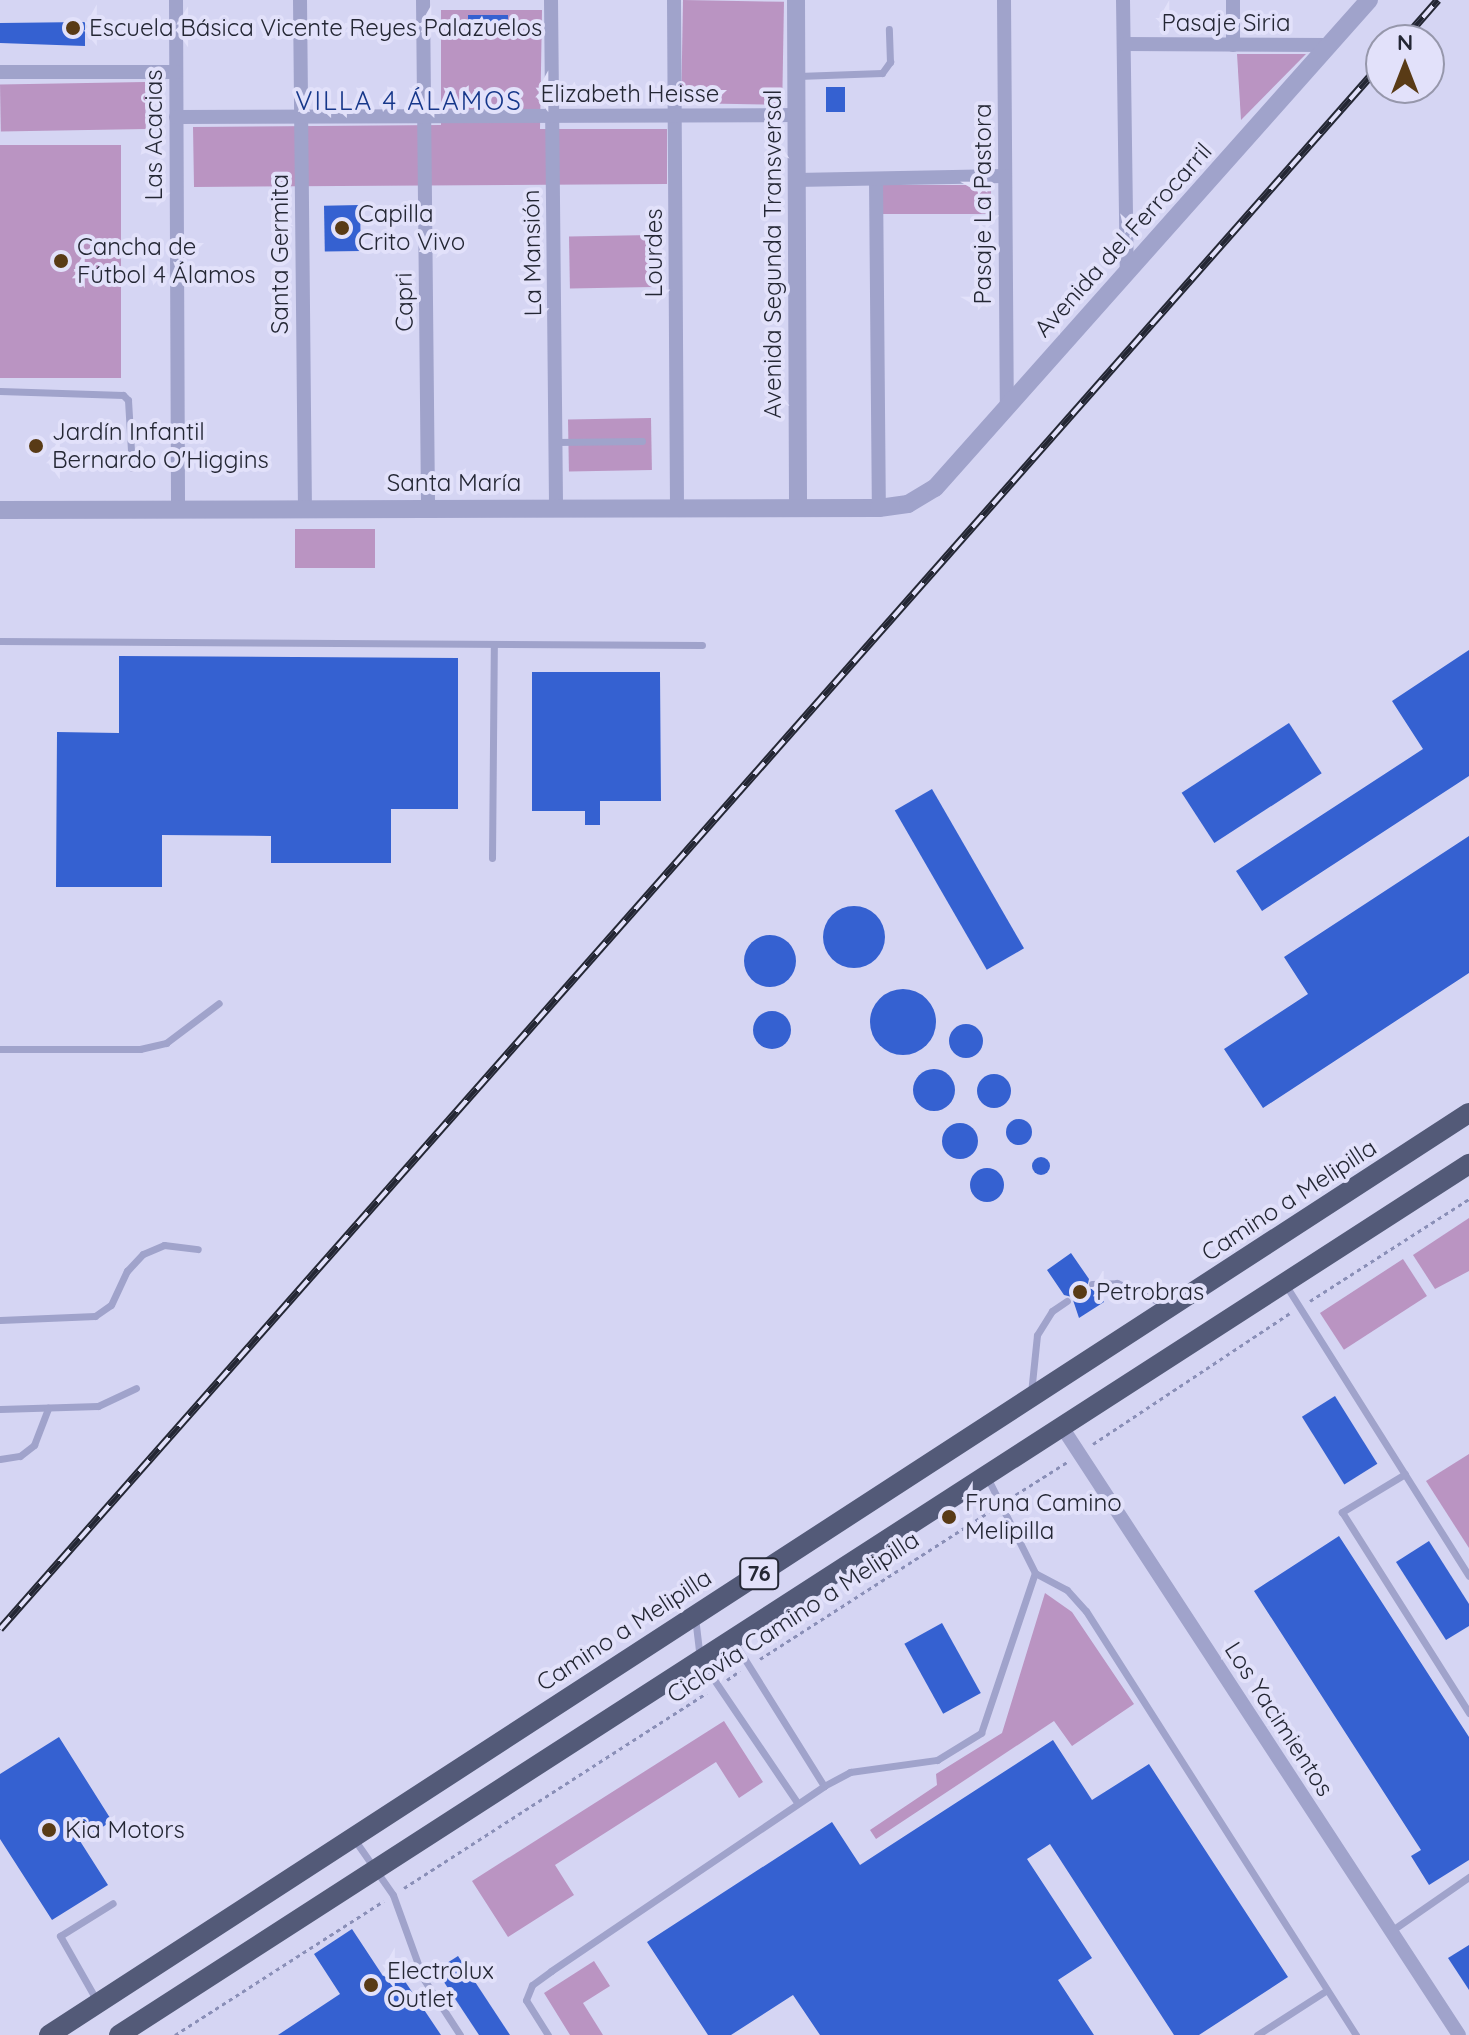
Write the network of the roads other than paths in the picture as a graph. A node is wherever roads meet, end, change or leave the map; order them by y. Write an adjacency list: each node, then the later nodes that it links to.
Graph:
1 (176, 0): 16 (street, Las Acacias)
2 (300, 0): 22 (street, Santa Germita)
3 (423, 0): 23 (street, Capri)
4 (551, 0): 19 (street, La Mansión)
5 (674, 0): 20 (street, Lourdes)
6 (796, 0): 17 (street, Avenida Segunda Transversal)
7 (1004, 0): 24 (street, Pasaje La Pastora)
8 (1123, 0): 12 (street)
9 (1233, 0): 13 (street)
10 (1369, 0): 14 (street, Avenida del Ferrocarril)
11 (889, 29): 17 (lane)
12 (1124, 44): 13 (street, Pasaje Siria); 27 (street)
13 (1233, 45): 14 (street, Pasaje Siria)
14 (1328, 45): 27 (street, Avenida del Ferrocarril)
15 (0, 72): 16 (street)
16 (176, 72): 21 (street, Las Acacias)
17 (796, 76): 18 (street, Avenida Segunda Transversal)
18 (796, 115): 20 (street, Elizabeth Heisse); 26 (street, Avenida Segunda Transversal)
19 (552, 116): 20 (street, Elizabeth Heisse); 23 (street, Elizabeth Heisse); 31 (street, La Mansión)
20 (675, 116): 35 (street, Lourdes)
21 (176, 117): 22 (street, Elizabeth Heisse); 40 (street, Las Acacias)
22 (301, 117): 23 (street, Elizabeth Heisse); 37 (street, Santa Germita)
23 (425, 117): 36 (street, Capri)
24 (1005, 176): 25 (street); 29 (street, Pasaje La Pastora)
25 (876, 179): 26 (street); 39 (street)
26 (796, 180): 38 (street, Avenida Segunda Transversal)
27 (1127, 272): 29 (street, Avenida del Ferrocarril)
28 (0, 391): 32 (lane)
29 (1007, 407): 33 (street, Avenida del Ferrocarril)
30 (642, 441): 31 (lane)
31 (556, 442): 34 (street, La Mansión)
32 (132, 468)
33 (908, 504): 39 (street, Santa María)
34 (556, 506): 35 (street, Santa María); 36 (street, Santa María)
35 (677, 506): 38 (street, Santa María)
36 (428, 507): 37 (street, Santa María)
37 (305, 508): 40 (street, Santa María)
38 (798, 508): 39 (street, Santa María)
39 (879, 508)
40 (178, 509): 41 (street, Santa María)
41 (0, 510)
42 (0, 641): 43 (lane)
43 (494, 644): 44 (lane); 45 (lane)
44 (702, 645)
45 (492, 858)
46 (219, 1003): 47 (lane)
47 (0, 1049)
48 (1469, 1113): 54 (main road, Camino a Melipilla / 76)
49 (1469, 1164): 52 (main road, 76)
50 (198, 1249): 55 (lane)
51 (1092, 1284): 54 (lane)
52 (1285, 1284): 60 (main road, 76); 62 (lane)
53 (1067, 1301): 57 (lane)
54 (1172, 1307): 57 (main road, Camino a Melipilla / 76)
55 (0, 1320)
56 (136, 1388): 58 (lane)
57 (1031, 1398): 66 (main road, Camino a Melipilla / 76)
58 (48, 1408): 59 (lane); 61 (lane)
59 (0, 1409)
60 (1062, 1427): 63 (main road, 76); 76 (street, Los Yacimientos)
61 (0, 1459)
62 (1405, 1474): 65 (lane); 69 (lane)
63 (986, 1475): 64 (lane); 67 (main road, 76)
64 (1035, 1573): 70 (lane); 77 (lane)
65 (1469, 1576)
66 (695, 1615): 68 (lane); 72 (main road, Camino a Melipilla / 76)
67 (732, 1639): 68 (main road, 76); 70 (lane)
68 (700, 1659): 71 (lane); 73 (main road, 76)
69 (1469, 1713)
70 (824, 1786): 71 (lane)
71 (797, 1802): 82 (lane)
72 (352, 1838): 73 (lane); 78 (main road, Camino a Melipilla / 76)
73 (376, 1868): 80 (main road, 76); 81 (lane)
74 (1469, 1877): 76 (lane)
75 (113, 1903): 78 (lane)
76 (1391, 1931): 85 (street, Los Yacimientos)
77 (1327, 1990): 83 (lane); 84 (lane)
78 (98, 2003): 79 (main road, Camino a Melipilla / 76)
79 (49, 2035)
80 (119, 2035)
81 (460, 2035)
82 (548, 2035)
83 (1257, 2035)
84 (1356, 2035)
85 (1459, 2035)

